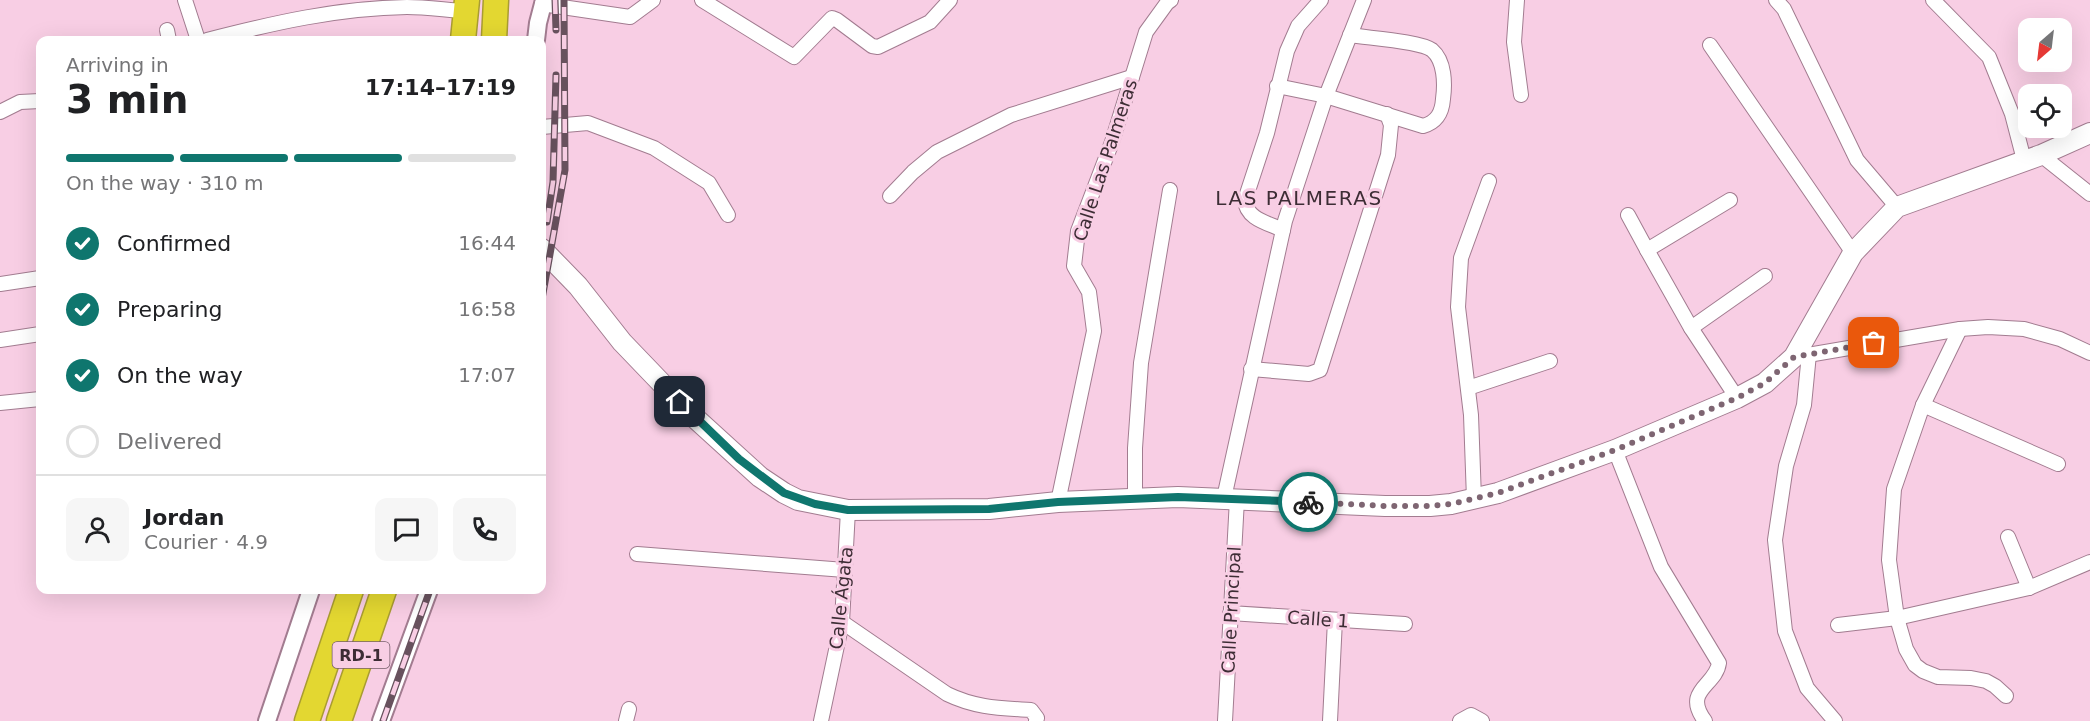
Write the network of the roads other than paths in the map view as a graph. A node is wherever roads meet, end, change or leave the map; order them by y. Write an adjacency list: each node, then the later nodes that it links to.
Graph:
1 (185, 0): 15 (street)
2 (496, 0): 18 (highway)
3 (653, 0): 12 (street)
4 (702, 0): 5 (street)
5 (950, 0)
6 (1171, 0): 21 (street, Calle Las Palmeras)
7 (1321, 0): 22 (street)
8 (1364, 0): 14 (street, Calle Principal)
9 (1517, 0): 23 (street)
10 (1776, 0): 36 (street)
11 (1933, 0): 30 (street)
12 (543, 2): 19 (street)
13 (467, 6): 16 (street); 17 (highway)
14 (1350, 35): 24 (street, Calle Principal); 27 (street)
15 (197, 36)
16 (223, 36)
17 (463, 36)
18 (494, 36)
19 (537, 36)
20 (1710, 45): 42 (street)
21 (1132, 78): 34 (street); 64 (street, Calle Las Palmeras)
22 (1277, 86): 24 (street); 39 (street)
23 (1521, 95)
24 (1326, 96): 27 (street); 39 (street, Calle Principal)
25 (36, 101): 26 (street)
26 (0, 112)
27 (1387, 114): 53 (street)
28 (546, 127): 37 (street)
29 (2090, 133): 30 (main road)
30 (2032, 157): 33 (street); 36 (main road)
31 (1489, 181): 54 (street)
32 (1170, 190): 61 (street)
33 (2090, 194)
34 (890, 196)
35 (1730, 200): 40 (street)
36 (1897, 207): 42 (main road)
37 (728, 215)
38 (1628, 215): 40 (street)
39 (1283, 230): 53 (street, Calle Principal)
40 (1647, 250): 46 (street)
41 (546, 253): 65 (main road)
42 (1853, 253): 51 (main road)
43 (1765, 276): 46 (street)
44 (36, 279): 45 (street)
45 (0, 285)
46 (1690, 328): 55 (street)
47 (1960, 329): 50 (street); 51 (street); 58 (street)
48 (36, 335): 49 (street)
49 (0, 340)
50 (2090, 354)
51 (1802, 356): 55 (main road); 93 (street)
52 (1550, 361): 54 (street)
53 (1251, 369): 62 (street, Calle Principal)
54 (1468, 388): 63 (street)
55 (1737, 398): 59 (main road)
56 (36, 399): 57 (street)
57 (0, 403)
58 (1923, 405): 60 (street); 76 (street)
59 (1615, 450): 63 (main road); 92 (street)
60 (2058, 464)
61 (1135, 498): 62 (main road); 64 (main road)
62 (1231, 499): 63 (main road); 75 (street, Calle Principal)
63 (1474, 499)
64 (1058, 502): 65 (main road)
65 (848, 510): 69 (street, Calle Ágata)
66 (2008, 537): 70 (street)
67 (637, 554): 69 (street)
68 (2090, 562): 70 (street)
69 (845, 570): 78 (street, Calle Ágata)
70 (2029, 588): 76 (street)
71 (310, 594): 82 (street)
72 (350, 594): 83 (highway, RD-1)
73 (383, 594): 84 (highway, RD-1)
74 (428, 594): 85 (street)
75 (1230, 613): 77 (street, Calle 1); 88 (street, Calle Principal)
76 (1896, 618): 80 (street); 81 (street)
77 (1335, 621): 79 (street, Calle 1); 89 (street)
78 (842, 622): 86 (street, Calle Ágata); 87 (street)
79 (1405, 624)
80 (1838, 626)
81 (2006, 696)
82 (267, 721)
83 (307, 721)
84 (339, 721)
85 (381, 721)
86 (821, 721)
87 (1036, 721)
88 (1225, 721)
89 (1330, 721)
90 (1460, 721): 91 (street)
91 (1482, 721)
92 (1705, 721)
93 (1835, 721)

